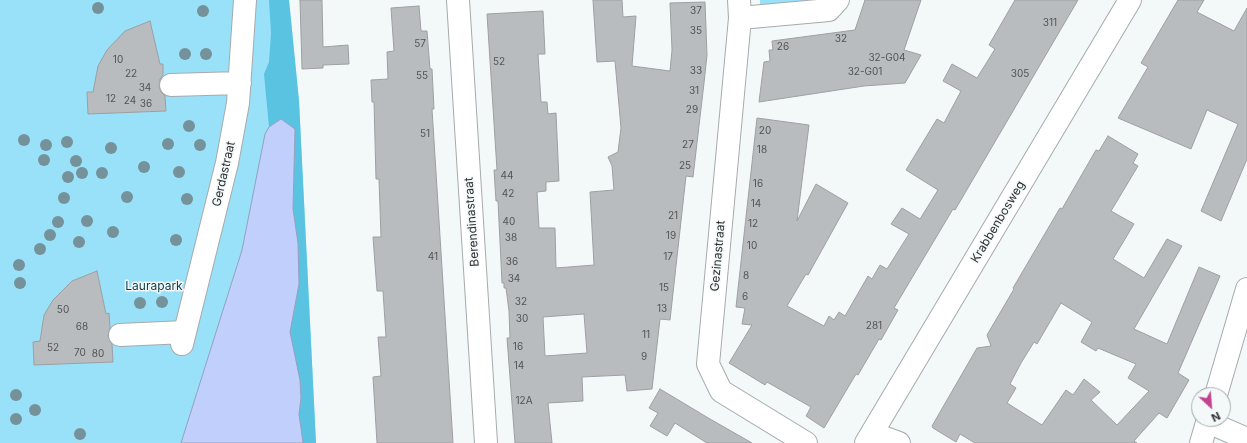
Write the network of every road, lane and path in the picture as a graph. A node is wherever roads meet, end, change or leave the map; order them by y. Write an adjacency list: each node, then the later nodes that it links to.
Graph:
1 (245, 0): 6 (street, Gerdastraat)
2 (458, 0): 15 (street, Berendinastraat)
3 (838, 0): 5 (street, Gezinastraat)
4 (1130, 0): 13 (street, Krabbenbosweg)
5 (739, 9): 16 (street, Gezinastraat)
6 (240, 83): 7 (street); 9 (street, Gerdastraat)
7 (171, 85)
8 (1247, 289): 10 (street)
9 (120, 334)
10 (1218, 387)
11 (1206, 427): 18 (street)
12 (1221, 427): 14 (street)
13 (869, 438): 17 (street)
14 (1247, 439)
15 (486, 443)
16 (806, 443)
17 (899, 443)
18 (1201, 443)

